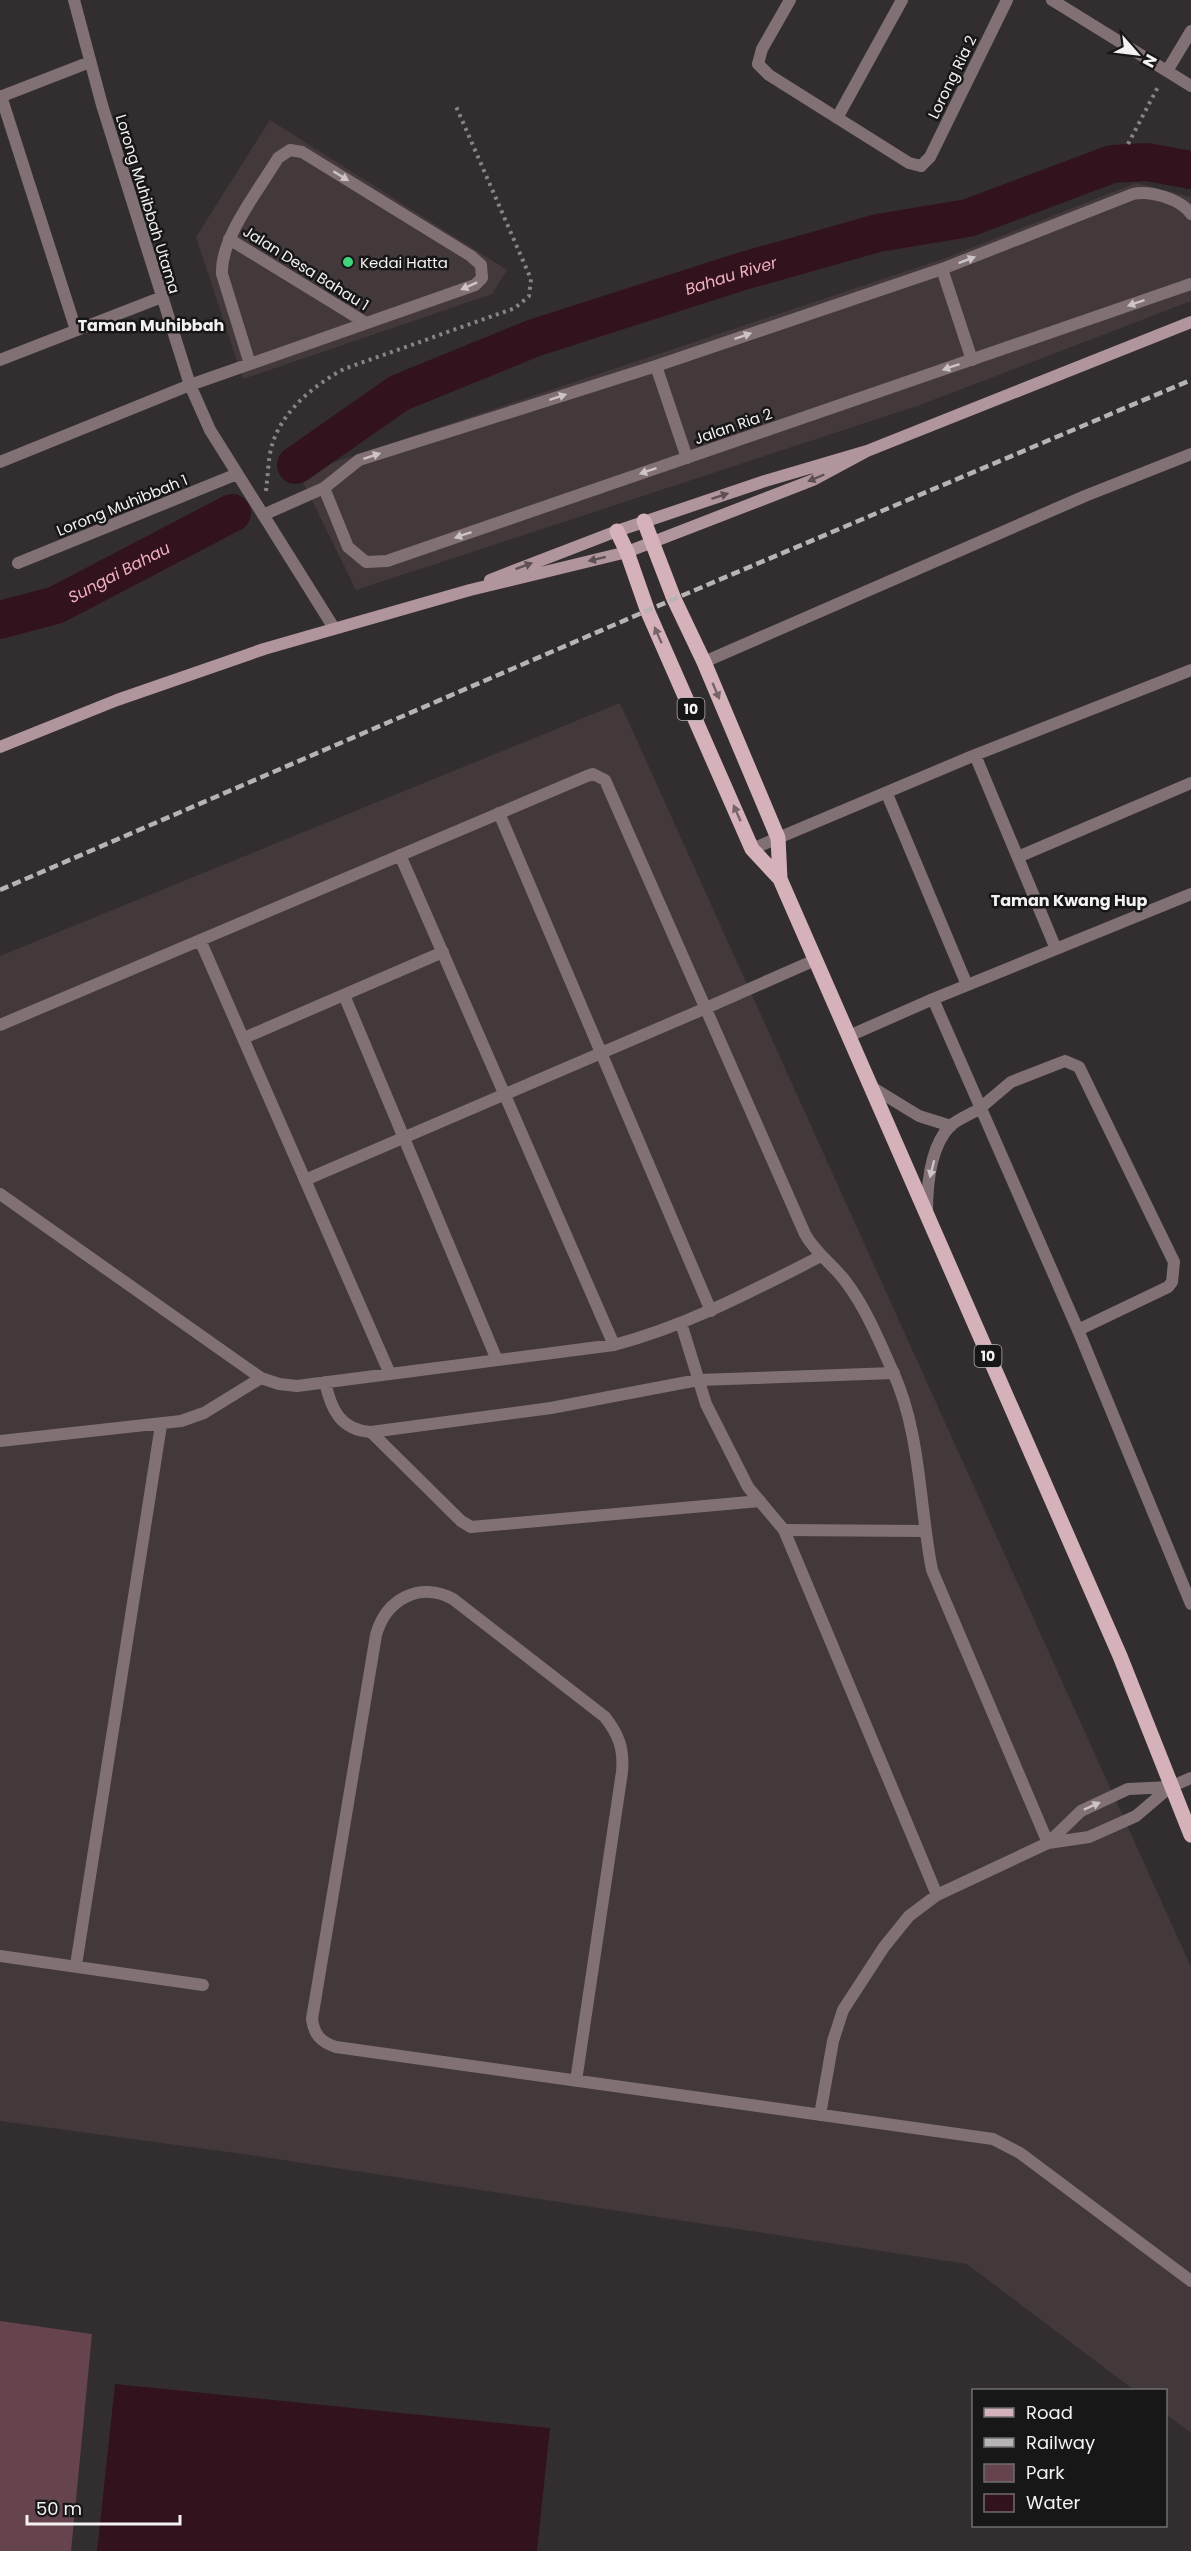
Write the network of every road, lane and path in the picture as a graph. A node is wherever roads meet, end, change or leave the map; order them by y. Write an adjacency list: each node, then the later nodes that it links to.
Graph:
1 (74, 0): 7 (street, Lorong Muhibbah Utama)
2 (790, 0): 11 (street)
3 (902, 0): 11 (street)
4 (1007, 0): 11 (street, Lorong Ria 2)
5 (1052, 0): 8 (street)
6 (1191, 31): 8 (street)
7 (90, 62): 10 (street); 17 (street, Lorong Muhibbah Utama)
8 (1167, 71): 9 (street); 12 (path)
9 (1191, 86)
10 (1, 96): 20 (street)
11 (837, 118)
12 (1128, 144)
13 (1191, 214): 15 (street, one-way to 13)
14 (230, 239): 19 (street, Jalan Desa Bahau 1); 19 (street, one-way to 19); 23 (street)
15 (942, 269): 22 (street); 24 (street, one-way to 15)
16 (1191, 284): 22 (street, Jalan Ria 2, one-way to 22)
17 (162, 297): 20 (street); 25 (street, Lorong Muhibbah Utama)
18 (1191, 322): 26 (main road)
19 (366, 323): 23 (street)
20 (76, 330): 21 (street)
21 (0, 360)
22 (972, 360): 28 (street, Jalan Ria 2, one-way to 28)
23 (250, 364): 25 (street)
24 (656, 366): 28 (street); 31 (street, one-way to 24)
25 (190, 385): 29 (street); 30 (street, Lorong Muhibbah Utama)
26 (867, 451): 33 (main road, one-way to 26); 35 (main road, one-way to 35)
27 (1191, 454): 40 (street)
28 (687, 458): 31 (street, Jalan Ria 2, one-way to 31)
29 (0, 462)
30 (237, 474): 32 (street, Lorong Muhibbah Utama); 37 (street, Lorong Muhibbah 1)
31 (324, 488): 32 (street)
32 (263, 515): 39 (street, Lorong Muhibbah Utama)
33 (644, 521): 34 (main road); 35 (main road, 10)
34 (617, 531): 36 (main road, 10); 38 (main road, one-way to 34)
35 (653, 541): 36 (main road); 40 (main road, 10)
36 (627, 552): 38 (main road, one-way to 38); 48 (main road, 10, one-way to 36)
37 (18, 563)
38 (470, 590): 39 (main road)
39 (334, 628): 42 (main road)
40 (704, 663): 47 (main road, 10, one-way to 47)
41 (1191, 670): 43 (street)
42 (0, 747)
43 (975, 755): 45 (street); 50 (street)
44 (1191, 783): 50 (street)
45 (887, 794): 47 (street); 57 (street)
46 (499, 813): 49 (street); 60 (street); 64 (street)
47 (778, 838): 48 (street); 51 (main road, 10)
48 (752, 849): 51 (main road, 10)
49 (400, 855): 53 (street); 55 (street)
50 (1018, 857): 54 (street)
51 (780, 879): 56 (main road, 10)
52 (1191, 894): 54 (street)
53 (200, 940): 61 (street); 63 (street)
54 (1056, 949): 57 (street)
55 (443, 952): 58 (street); 66 (street)
56 (815, 960): 60 (street); 62 (main road, 10)
57 (967, 985): 59 (street)
58 (344, 995): 63 (street); 69 (street)
59 (933, 999): 62 (street); 67 (street)
60 (706, 1008): 64 (street); 73 (street)
61 (0, 1025)
62 (849, 1036): 65 (main road, 10)
63 (244, 1038): 70 (street)
64 (600, 1054): 66 (street); 74 (street)
65 (870, 1086): 68 (street); 72 (main road, 10)
66 (505, 1094): 69 (street); 77 (street)
67 (980, 1109): 68 (street); 76 (street); 76 (street)
68 (951, 1126): 72 (street, one-way to 72)
69 (404, 1138): 70 (street); 78 (street)
70 (305, 1180): 80 (street)
71 (0, 1194): 81 (street)
72 (927, 1216): 92 (main road, 10)
73 (821, 1256): 74 (street); 79 (street)
74 (711, 1311): 75 (street)
75 (681, 1323): 77 (street); 82 (street)
76 (1078, 1330): 90 (street)
77 (614, 1345): 78 (street)
78 (497, 1360): 80 (street)
79 (894, 1373): 82 (street); 89 (street)
80 (390, 1374): 83 (street)
81 (261, 1378): 83 (street); 84 (street)
82 (698, 1380): 85 (street); 87 (street)
83 (325, 1382): 85 (street)
84 (161, 1425): 86 (street); 97 (street)
85 (371, 1432): 87 (street)
86 (0, 1441)
87 (760, 1501): 88 (street)
88 (784, 1530): 89 (street); 95 (street)
89 (924, 1531): 94 (street)
90 (1191, 1604)
91 (1191, 1778): 92 (street)
92 (1170, 1787): 93 (main road, 10); 94 (street); 94 (street, one-way to 92)
93 (1191, 1835)
94 (1048, 1843): 95 (street)
95 (937, 1895): 100 (street)
96 (0, 1956): 97 (street)
97 (76, 1965): 98 (street)
98 (203, 1985)
99 (576, 2081): 99 (street); 100 (street)
100 (819, 2115): 101 (street)
101 (1191, 2281)

